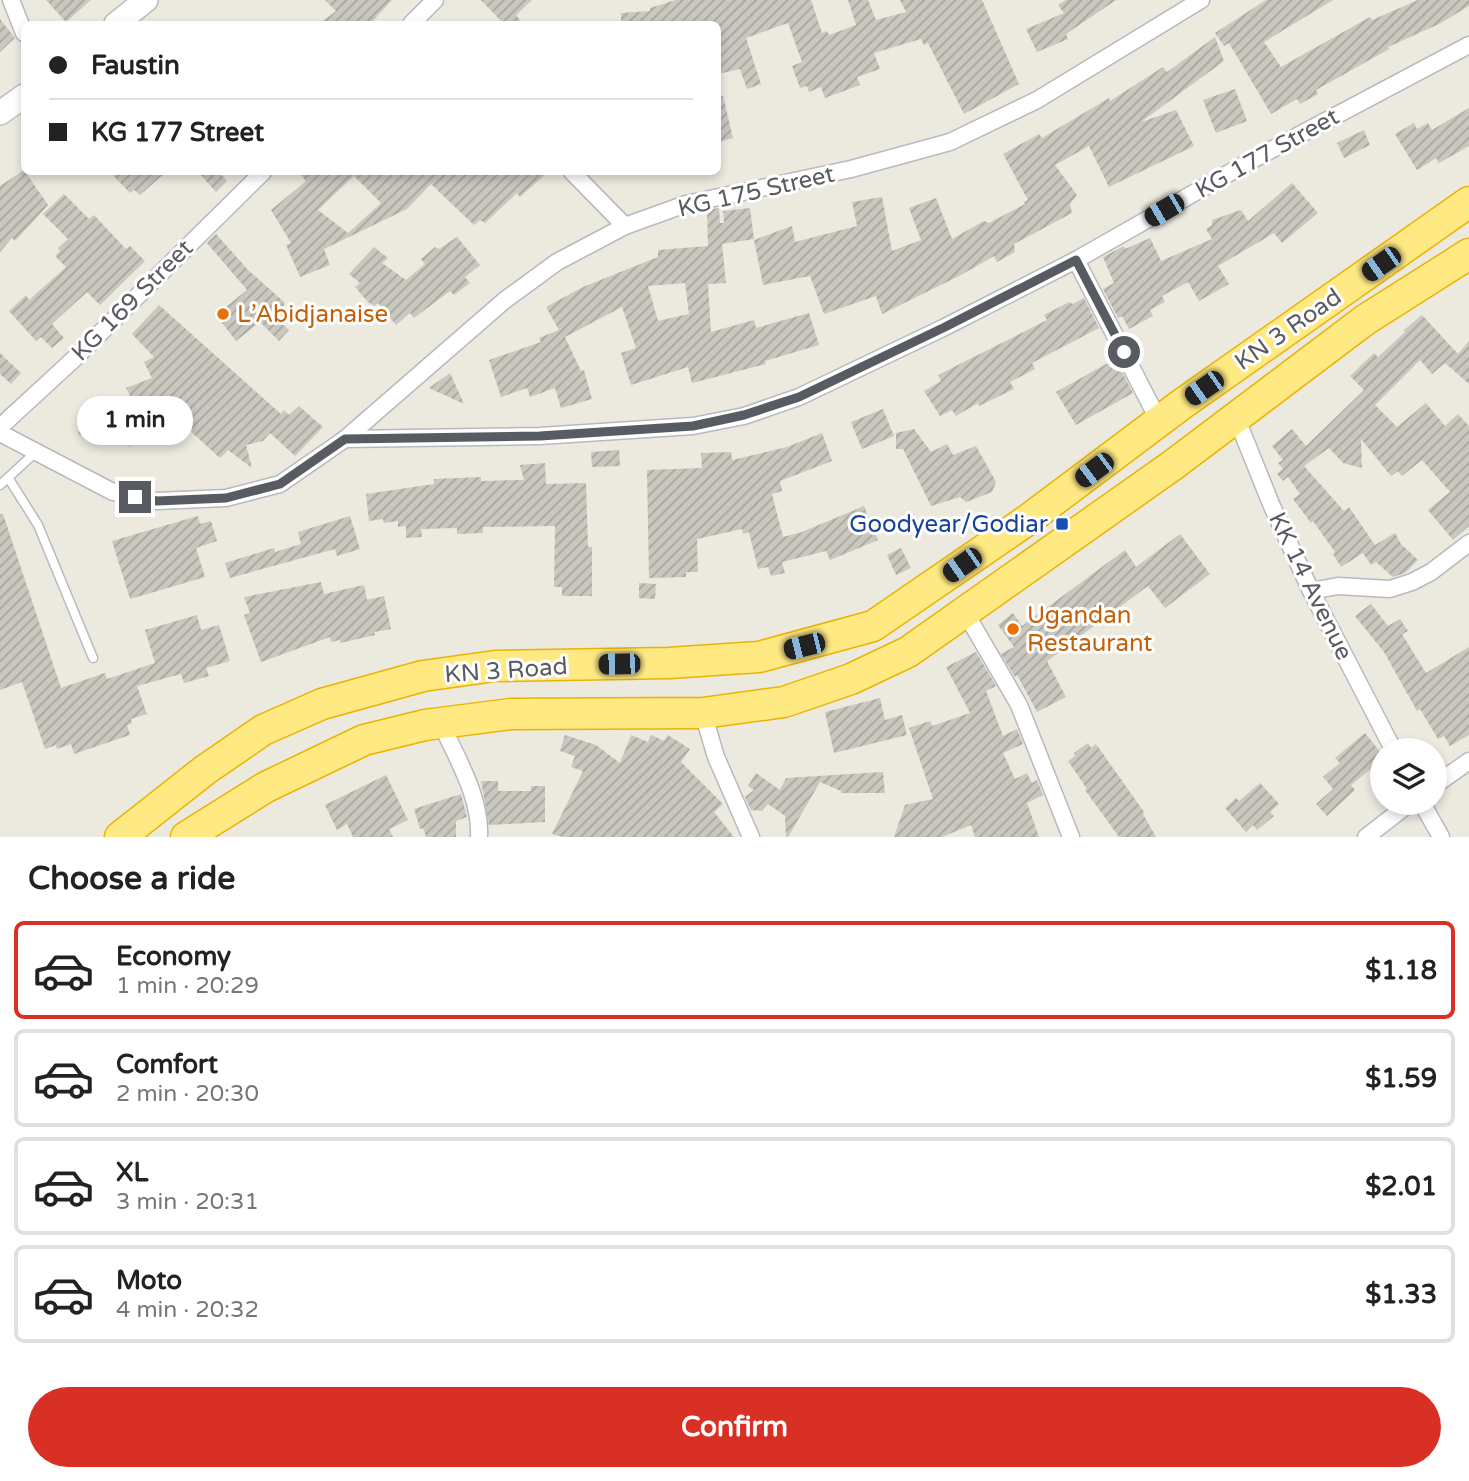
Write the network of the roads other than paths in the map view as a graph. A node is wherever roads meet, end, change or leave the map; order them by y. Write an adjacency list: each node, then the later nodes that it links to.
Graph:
1 (11, 0): 7 (street)
2 (146, 0): 5 (street)
3 (436, 0): 6 (street)
4 (1201, 0): 14 (street, KG 175 Street)
5 (120, 21)
6 (414, 21)
7 (21, 25)
8 (1469, 45): 16 (street, KG 177 Street)
9 (21, 98): 10 (street)
10 (0, 113)
11 (260, 175): 19 (street, KG 169 Street)
12 (575, 175): 14 (street)
13 (1469, 202): 18 (highway, KN 3 Road)
14 (625, 226): 21 (street, KG 175 Street)
15 (1469, 254): 17 (highway, KN 3 Road)
16 (1076, 260): 18 (street); 21 (street, KG 177 Street)
17 (1236, 417): 26 (street, KK 14 Avenue); 27 (highway, KN 3 Road)
18 (1159, 421): 36 (highway, KN 3 Road)
19 (0, 427)
20 (0, 433): 22 (street)
21 (345, 439): 22 (street)
22 (36, 452): 23 (lane)
23 (9, 479): 24 (lane); 28 (lane)
24 (0, 485)
25 (1469, 543): 26 (street)
26 (1311, 591): 31 (street, KK 14 Avenue)
27 (965, 612): 29 (highway, KN 3 Road); 40 (street)
28 (93, 658)
29 (703, 713): 30 (highway, KN 3 Road); 39 (street)
30 (441, 723): 37 (highway, KN 3 Road); 38 (street)
31 (1387, 738)
32 (1469, 761): 33 (street)
33 (1447, 777)
34 (1394, 815): 41 (street)
35 (1429, 815): 42 (street)
36 (120, 837)
37 (186, 837)
38 (479, 837)
39 (751, 837)
40 (1071, 837)
41 (1366, 837)
42 (1441, 837)

